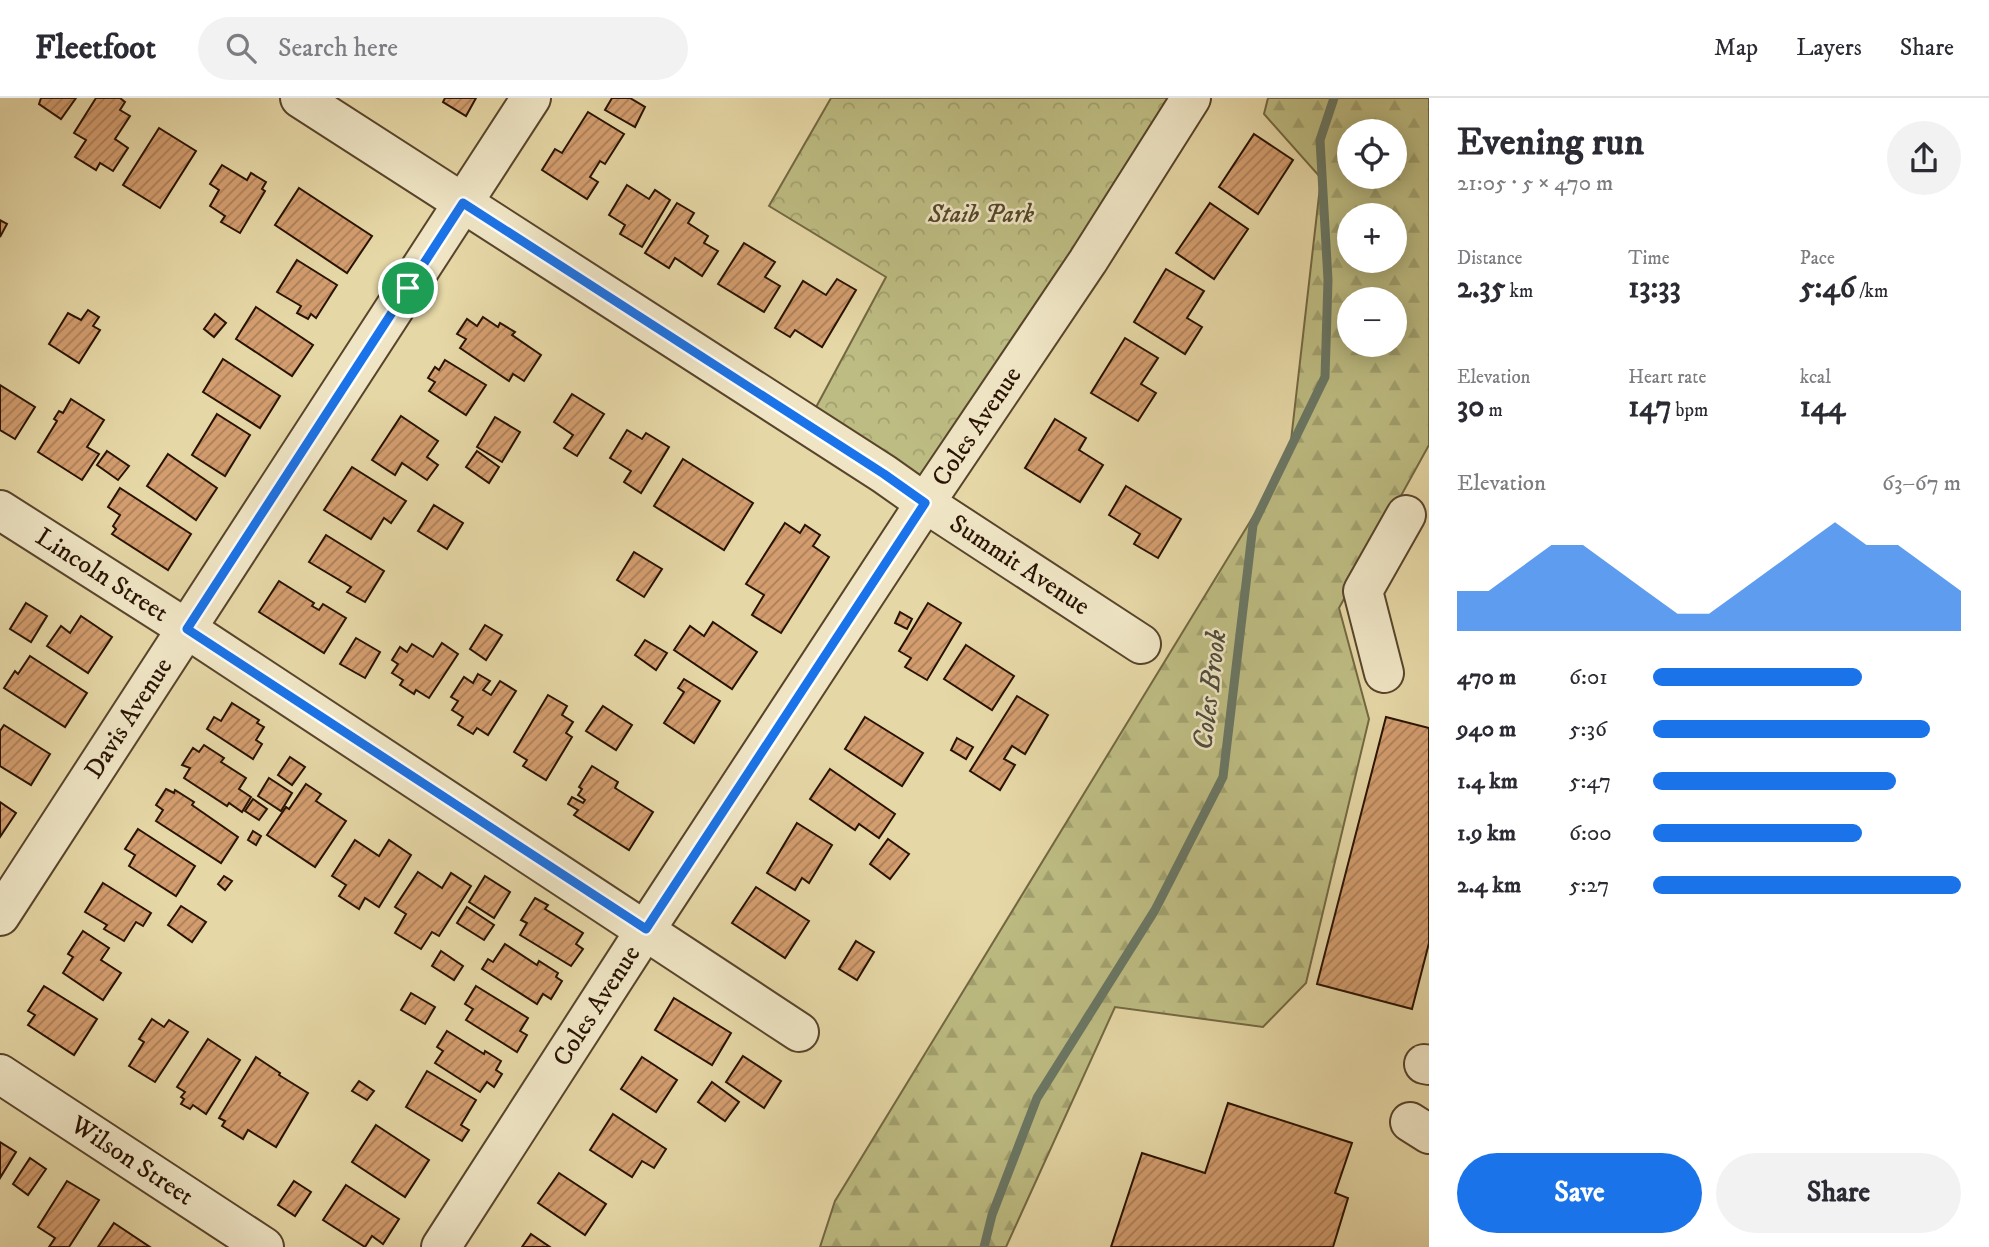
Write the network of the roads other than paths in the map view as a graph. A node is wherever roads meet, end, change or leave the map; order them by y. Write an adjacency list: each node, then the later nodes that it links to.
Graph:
1 (300, 98): 4 (street, Summit Avenue)
2 (531, 98): 4 (street, Davis Avenue)
3 (1191, 98): 5 (street, Coles Avenue)
4 (463, 203): 5 (street, Summit Avenue); 8 (street, Davis Avenue)
5 (925, 503): 9 (street, Summit Avenue); 12 (street, Coles Avenue)
6 (0, 510): 8 (street, Lincoln Street)
7 (1405, 515): 10 (street)
8 (187, 629): 11 (street, Davis Avenue); 12 (street, Lincoln Street)
9 (1141, 644)
10 (1384, 673)
11 (0, 916)
12 (646, 929): 13 (street, Lincoln Street); 16 (street, Coles Avenue)
13 (799, 1032)
14 (0, 1074): 15 (street, Wilson Street)
15 (264, 1247)
16 (441, 1247)

